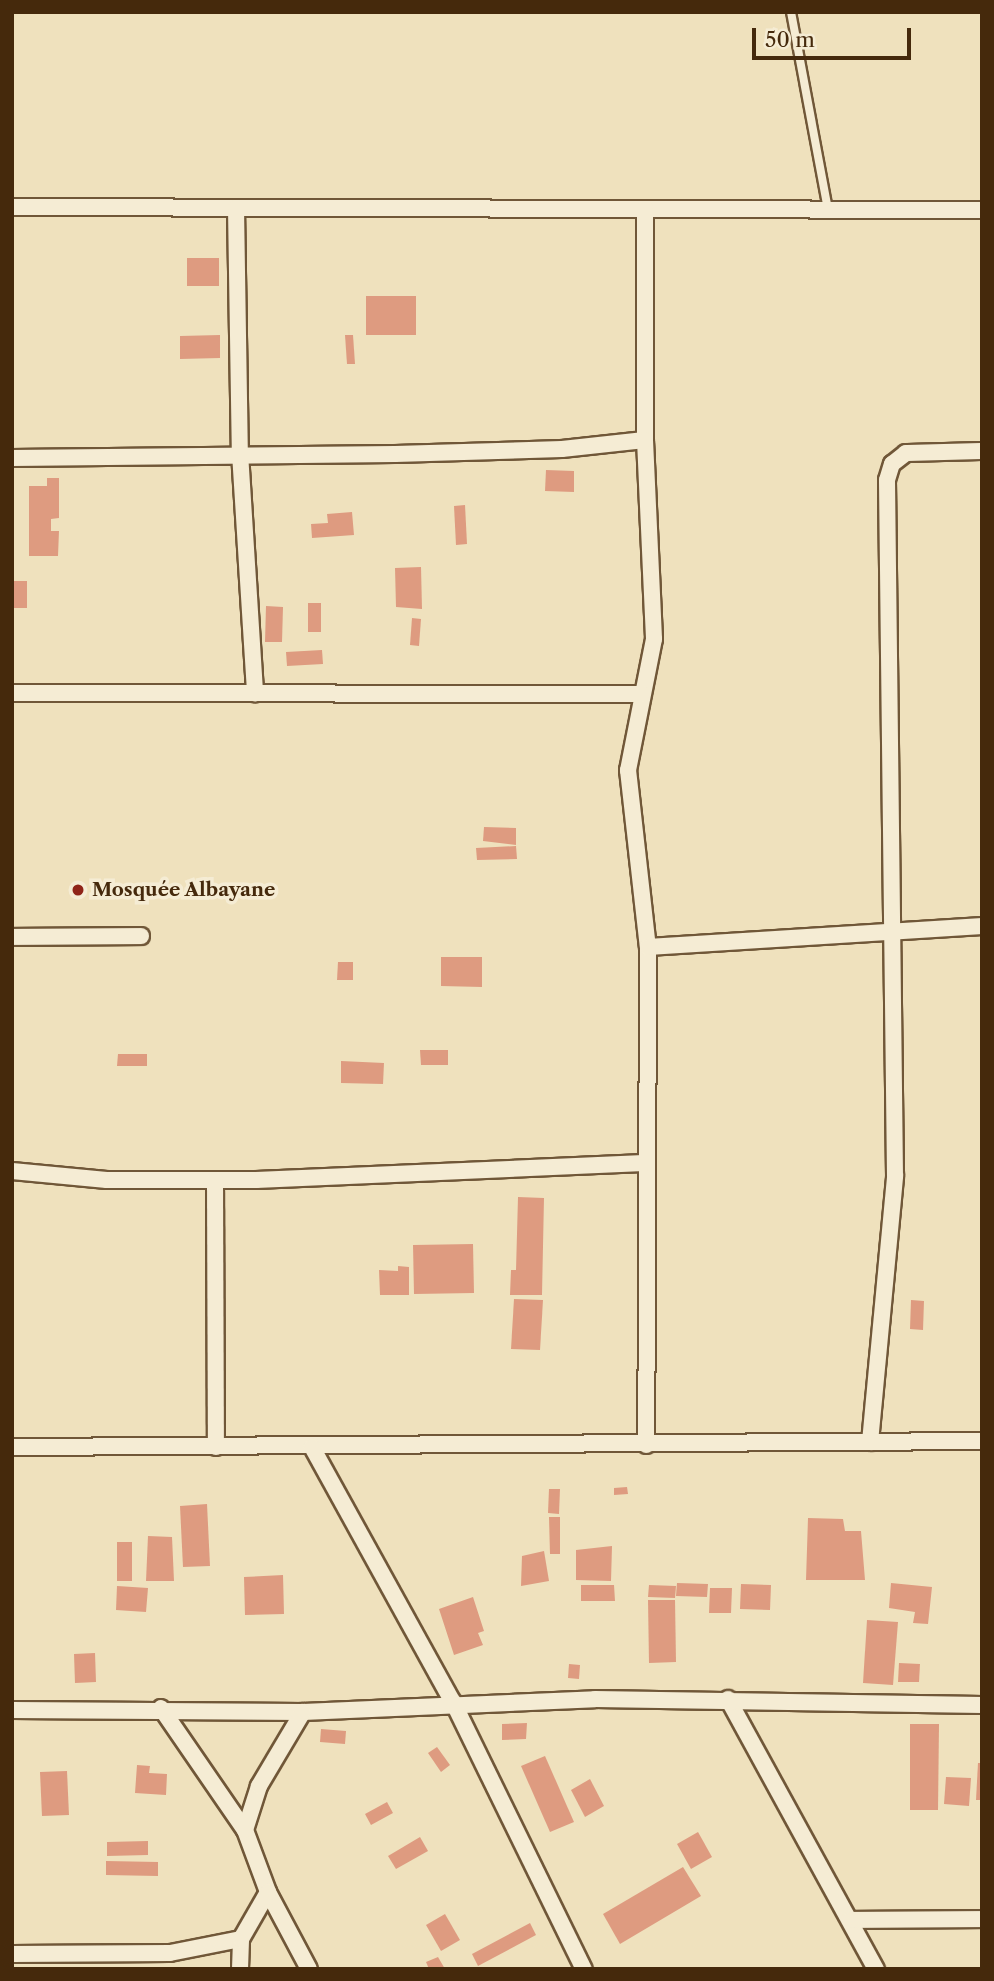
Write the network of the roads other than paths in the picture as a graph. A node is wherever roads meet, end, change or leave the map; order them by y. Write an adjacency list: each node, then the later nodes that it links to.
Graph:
1 (791, 12): 5 (lane)
2 (12, 207): 3 (street)
3 (236, 208): 4 (street); 9 (street)
4 (645, 209): 5 (street); 7 (street)
5 (828, 209): 6 (street)
6 (982, 210)
7 (645, 440): 9 (street); 13 (street)
8 (982, 451): 15 (street)
9 (240, 453): 10 (street); 12 (street)
10 (12, 458)
11 (12, 693): 12 (street)
12 (255, 694): 13 (street)
13 (642, 694): 18 (street)
14 (982, 926): 15 (street)
15 (894, 928): 18 (street); 23 (street)
16 (141, 936): 17 (street)
17 (12, 937)
18 (648, 947): 19 (street)
19 (644, 1163): 21 (street); 24 (street)
20 (12, 1171): 21 (street)
21 (215, 1180): 26 (street)
22 (982, 1441): 23 (street)
23 (870, 1442): 24 (street)
24 (646, 1446): 27 (street)
25 (12, 1447): 26 (street)
26 (216, 1447): 27 (street)
27 (312, 1447): 29 (street)
28 (728, 1699): 29 (street); 30 (street); 37 (street)
29 (453, 1702): 33 (street); 43 (street)
30 (982, 1705)
31 (161, 1708): 32 (street); 33 (street); 34 (street)
32 (12, 1710)
33 (303, 1712): 34 (street)
34 (245, 1830): 35 (street)
35 (268, 1892): 38 (street); 42 (street)
36 (982, 1919): 37 (street)
37 (850, 1920): 44 (street)
38 (241, 1939): 40 (street); 41 (street)
39 (12, 1954): 40 (street)
40 (44, 1962)
41 (240, 1969)
42 (309, 1969)
43 (584, 1969)
44 (876, 1969)

